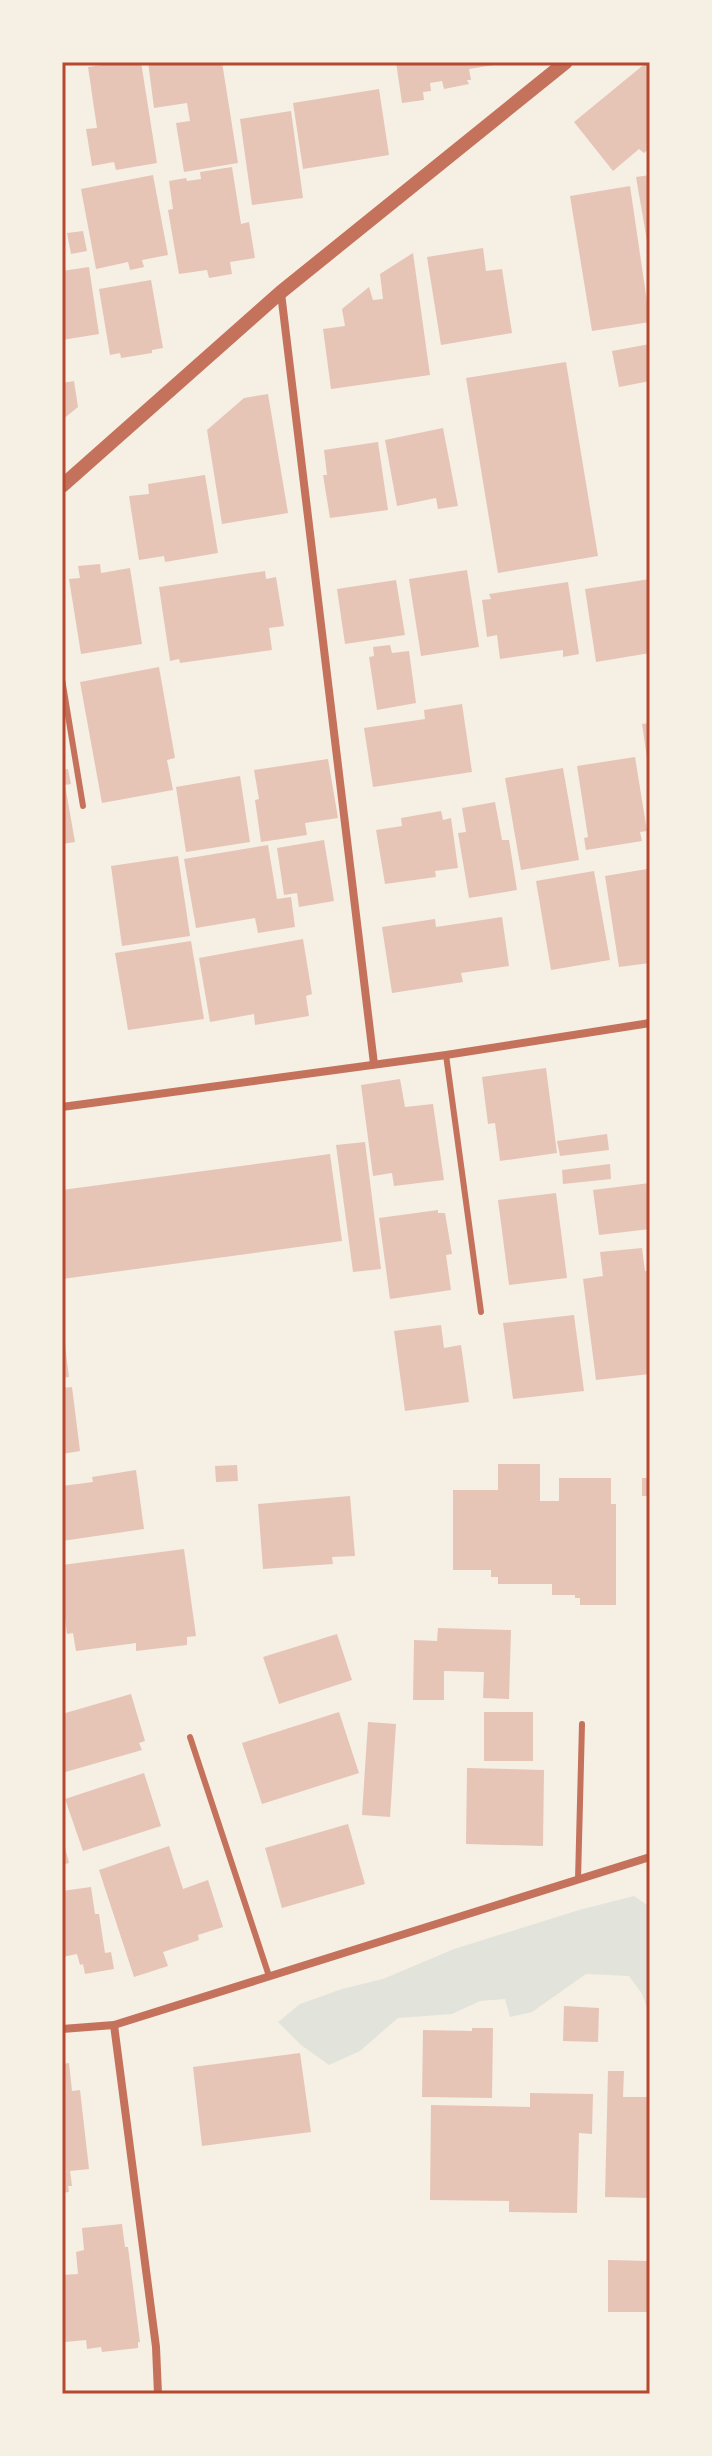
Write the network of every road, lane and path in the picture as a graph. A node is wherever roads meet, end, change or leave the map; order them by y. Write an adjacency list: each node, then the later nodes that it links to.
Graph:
1 (566, 62): 2 (street)
2 (281, 292): 3 (street); 8 (street)
3 (62, 486)
4 (62, 679): 5 (lane)
5 (83, 806)
6 (650, 1023): 7 (street)
7 (446, 1055): 8 (street); 10 (lane)
8 (374, 1064): 9 (street)
9 (62, 1107)
10 (481, 1312)
11 (582, 1724): 14 (lane)
12 (190, 1737): 15 (lane)
13 (650, 1857): 14 (street)
14 (578, 1880): 15 (street)
15 (269, 1976): 16 (street)
16 (114, 2025): 17 (street); 18 (street)
17 (62, 2029)
18 (158, 2394)

